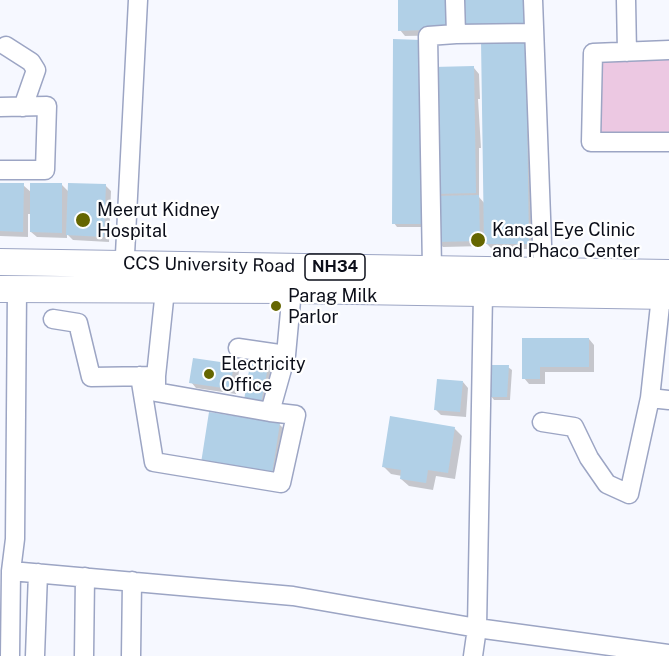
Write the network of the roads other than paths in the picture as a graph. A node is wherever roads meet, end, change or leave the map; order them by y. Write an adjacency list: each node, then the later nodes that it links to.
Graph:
1 (138, 0): 15 (street)
2 (455, 0): 6 (street)
3 (533, 0): 5 (street)
4 (626, 0): 9 (street)
5 (534, 33): 6 (street); 17 (street)
6 (456, 34): 16 (street)
7 (6, 46): 11 (street)
8 (669, 50): 9 (street)
9 (627, 52): 12 (street)
10 (0, 107): 11 (street)
11 (23, 107): 13 (street)
12 (669, 142)
13 (0, 170)
14 (0, 262): 15 (highway, CCS University Road / NH34)
15 (124, 263): 16 (highway, CCS University Road / NH34); 20 (street)
16 (432, 269): 17 (highway, CCS University Road / NH34)
17 (543, 271): 18 (highway, CCS University Road / NH34)
18 (666, 288): 23 (highway, CCS University Road / NH34); 28 (street)
19 (8, 289): 20 (highway, CCS University Road / NH34); 32 (street)
20 (124, 289): 21 (highway, CCS University Road / NH34)
21 (165, 290): 22 (highway, CCS University Road / NH34); 27 (street)
22 (292, 290): 23 (highway, CCS University Road / NH34); 26 (street)
23 (483, 294): 37 (street)
24 (53, 319): 27 (street)
25 (238, 348): 26 (street)
26 (286, 355): 30 (street)
27 (148, 376): 30 (street); 30 (street)
28 (650, 398): 29 (street); 31 (street)
29 (669, 400)
30 (270, 412)
31 (542, 422)
32 (7, 537): 33 (street)
33 (11, 571): 34 (street); 38 (street)
34 (38, 573): 35 (street); 40 (street)
35 (85, 577): 36 (street); 41 (street)
36 (132, 582): 37 (street); 42 (street)
37 (477, 628): 39 (street); 43 (street)
38 (7, 651)
39 (669, 654)
40 (35, 656)
41 (84, 656)
42 (131, 656)
43 (473, 656)

